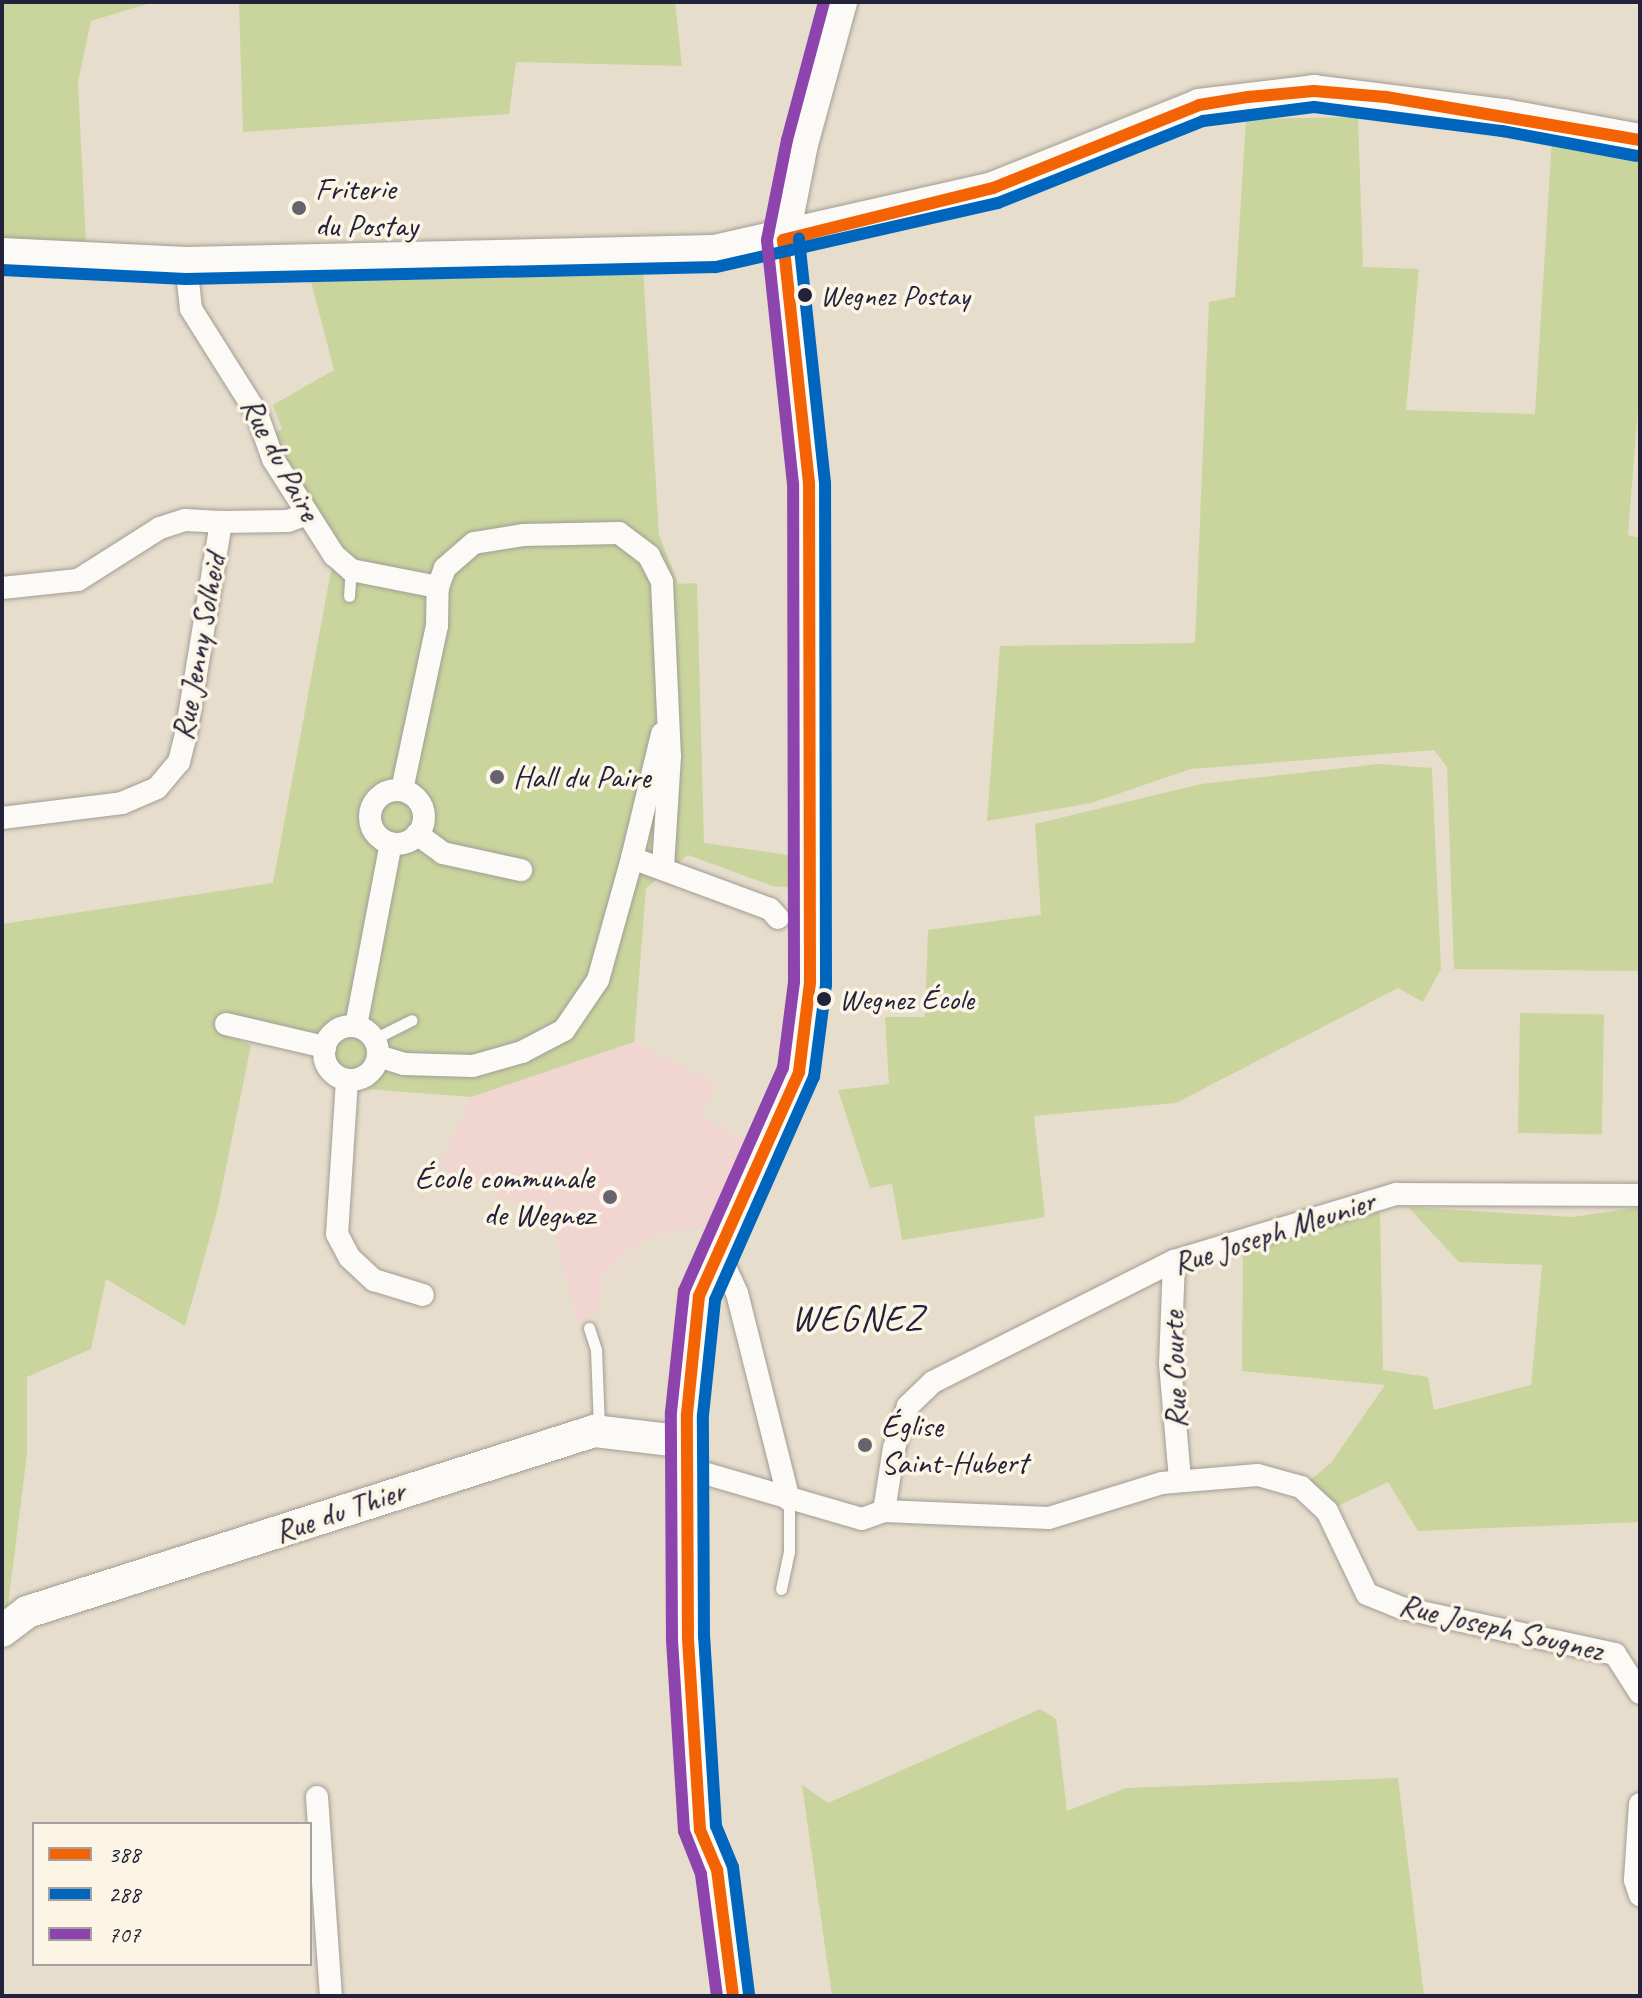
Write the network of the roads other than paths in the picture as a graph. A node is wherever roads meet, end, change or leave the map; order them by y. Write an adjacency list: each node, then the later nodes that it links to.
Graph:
1 (841, 2): 3 (street)
2 (1640, 140): 3 (street)
3 (767, 241): 5 (street); 19 (street)
4 (2, 254): 5 (street)
5 (186, 263): 6 (street, Rue du Paire)
6 (307, 514): 7 (street, Rue Jenny Solheid); 8 (street, Rue du Paire)
7 (221, 522): 10 (street); 14 (street, Rue Jenny Solheid)
8 (351, 570): 9 (street); 11 (lane)
9 (438, 587): 12 (street); 13 (street)
10 (2, 588)
11 (349, 596)
12 (665, 726): 17 (street); 17 (street)
13 (402, 790): 15 (street); 16 (street)
14 (2, 818)
15 (417, 834): 16 (street); 18 (street)
16 (391, 843): 22 (street)
17 (649, 863): 19 (street); 22 (street)
18 (521, 870)
19 (813, 926): 26 (street)
20 (412, 1020): 22 (lane)
21 (226, 1024): 23 (street)
22 (370, 1040): 23 (street); 24 (street)
23 (325, 1047): 24 (street)
24 (347, 1080): 28 (street)
25 (1640, 1195): 27 (street, Rue Joseph Meunier)
26 (718, 1252): 31 (street); 33 (street)
27 (1174, 1261): 32 (street, Rue Courte); 34 (street, Rue Joseph Meunier)
28 (423, 1295)
29 (589, 1328): 30 (lane)
30 (599, 1432): 31 (street, Rue du Thier); 36 (street, Rue du Thier)
31 (688, 1456): 33 (street, Rue Joseph Sougnez); 42 (street)
32 (1180, 1479): 34 (street, Rue Joseph Sougnez); 37 (street, Rue Joseph Sougnez)
33 (789, 1500): 34 (street, Rue Joseph Sougnez); 35 (lane)
34 (884, 1511)
35 (781, 1589)
36 (2, 1631)
37 (1640, 1693)
38 (317, 1797): 41 (street)
39 (1640, 1804): 40 (street)
40 (1640, 1895)
41 (331, 1996)
42 (733, 1996)

